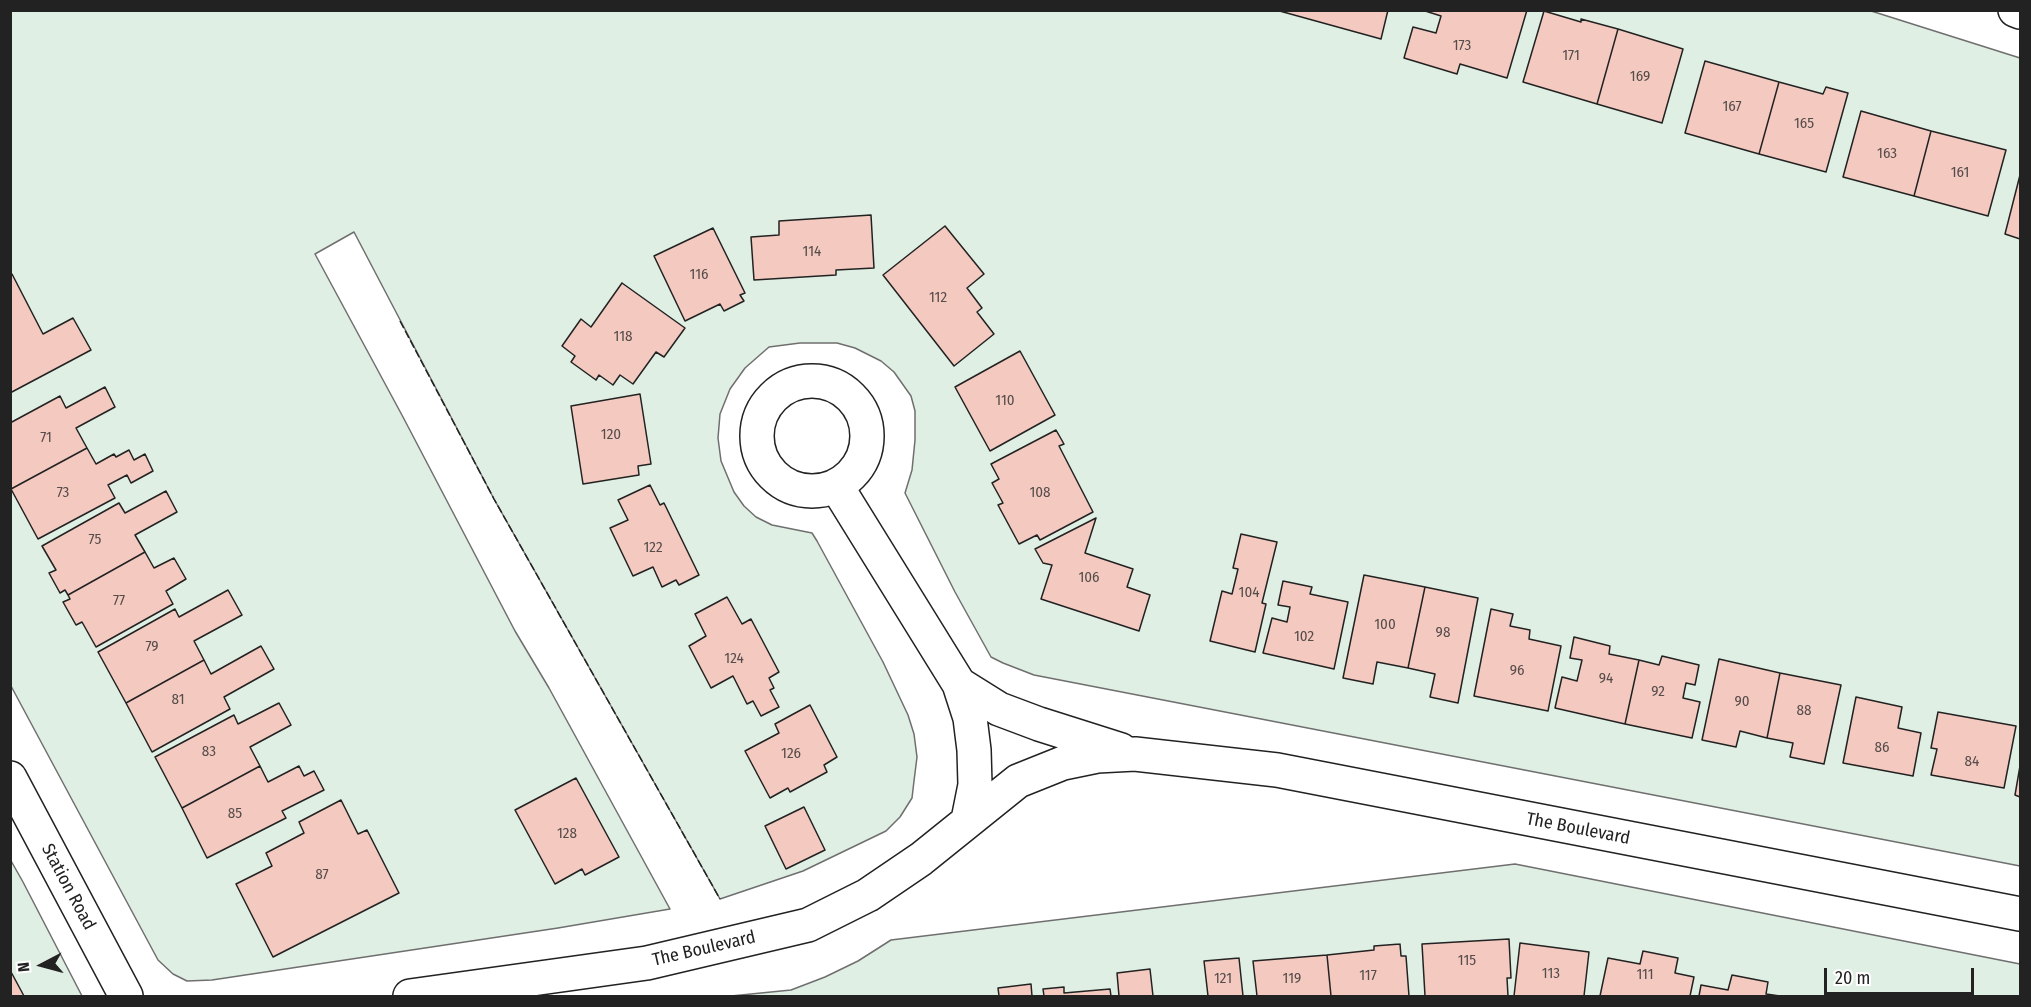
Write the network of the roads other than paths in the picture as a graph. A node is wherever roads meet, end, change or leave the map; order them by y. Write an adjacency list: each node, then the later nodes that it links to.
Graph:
1 (2015, 10): 2 (street)
2 (2020, 12)
3 (837, 487): 4 (street, The Boulevard)
4 (959, 684): 5 (street, The Boulevard); 7 (street, The Boulevard)
5 (1135, 754): 7 (street, The Boulevard); 8 (street, The Boulevard)
6 (10, 778): 9 (street, Station Road)
7 (968, 820): 10 (street, The Boulevard)
8 (2020, 914)
9 (126, 996)
10 (410, 996)

